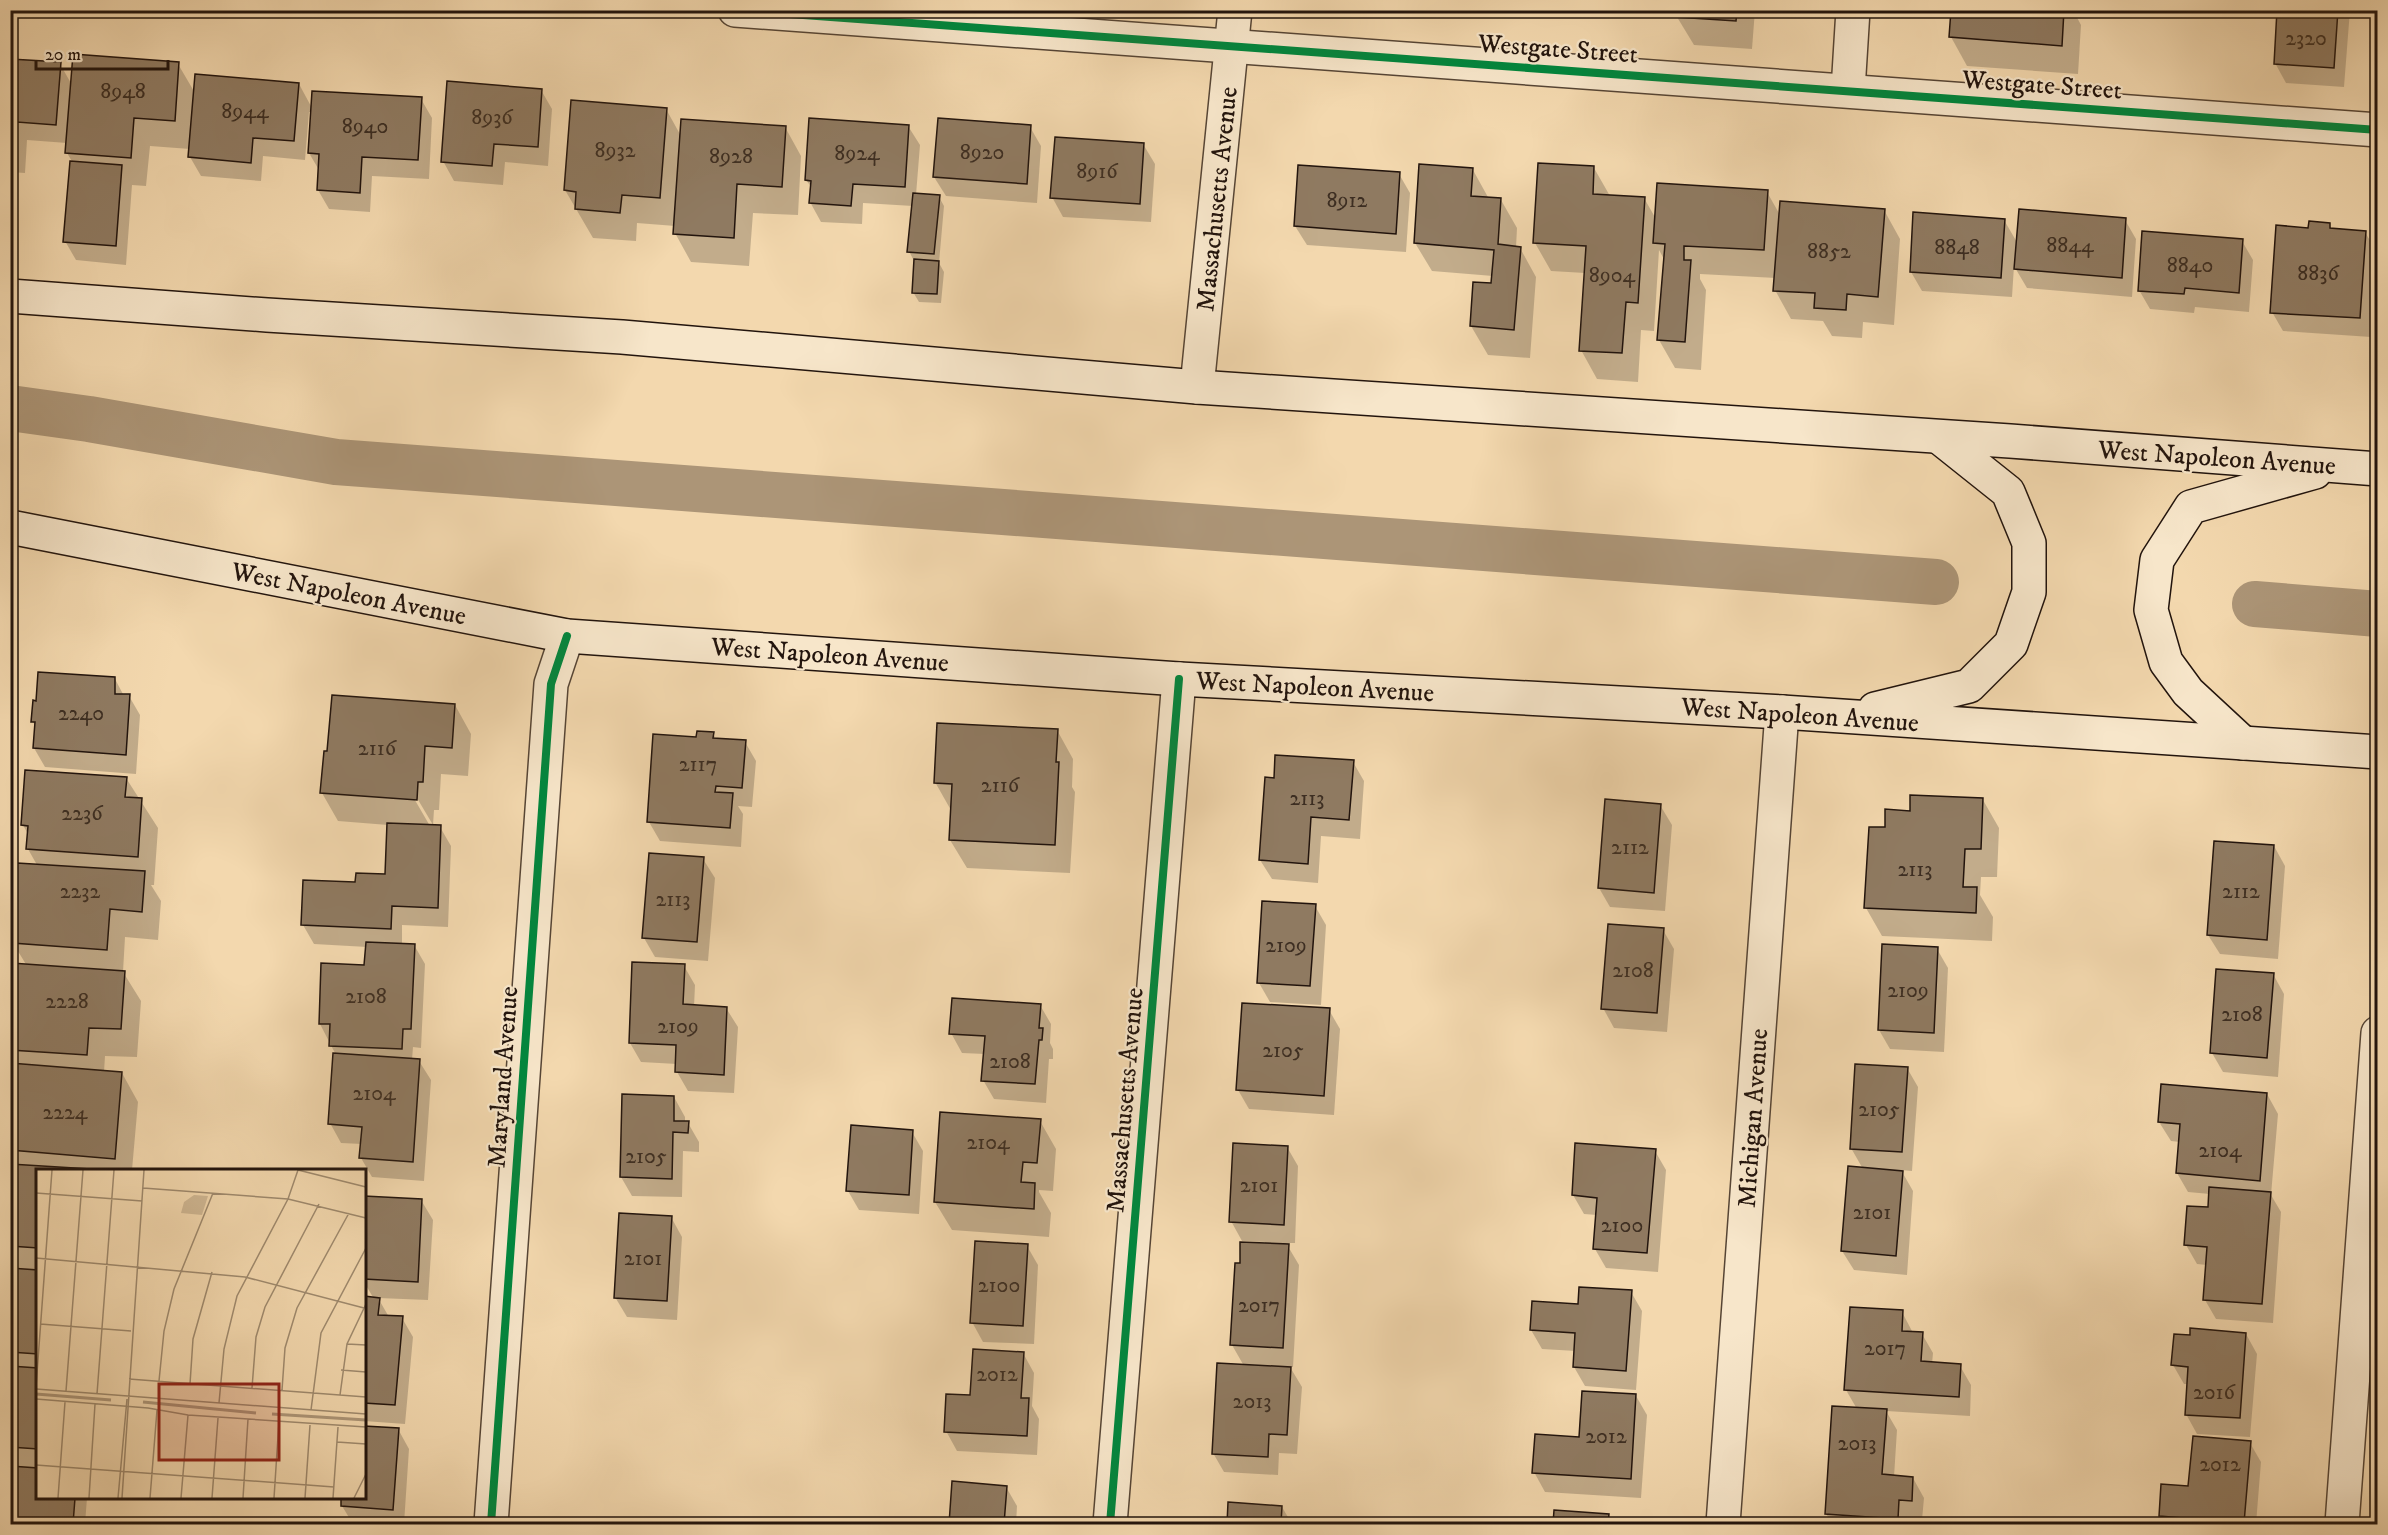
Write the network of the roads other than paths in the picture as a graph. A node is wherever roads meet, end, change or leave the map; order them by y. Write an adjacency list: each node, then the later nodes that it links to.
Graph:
1 (735, 10): 4 (main road, Westgate Street)
2 (1235, 10): 4 (main road, Massachusetts Avenue)
3 (1853, 10): 5 (main road)
4 (1232, 45): 5 (main road, Westgate Street); 8 (main road, Massachusetts Avenue)
5 (1848, 90): 6 (main road, Westgate Street)
6 (2378, 130)
7 (10, 296): 8 (main road, West Napoleon Avenue)
8 (1197, 387): 9 (main road, West Napoleon Avenue)
9 (1939, 437): 10 (main road, West Napoleon Avenue); 16 (main road)
10 (2337, 466): 11 (main road, West Napoleon Avenue); 17 (main road)
11 (2378, 469)
12 (10, 526): 13 (main road, West Napoleon Avenue)
13 (567, 636): 14 (main road, West Napoleon Avenue); 20 (main road, Maryland Avenue)
14 (1179, 679): 15 (main road, West Napoleon Avenue); 21 (main road, Massachusetts Avenue)
15 (1782, 712): 16 (main road, West Napoleon Avenue); 22 (main road, Michigan Avenue)
16 (1844, 716): 17 (main road, West Napoleon Avenue)
17 (2243, 743): 18 (main road, West Napoleon Avenue)
18 (2378, 752)
19 (2378, 1033): 23 (main road)
20 (491, 1524)
21 (1110, 1524)
22 (1723, 1524)
23 (2342, 1524)

